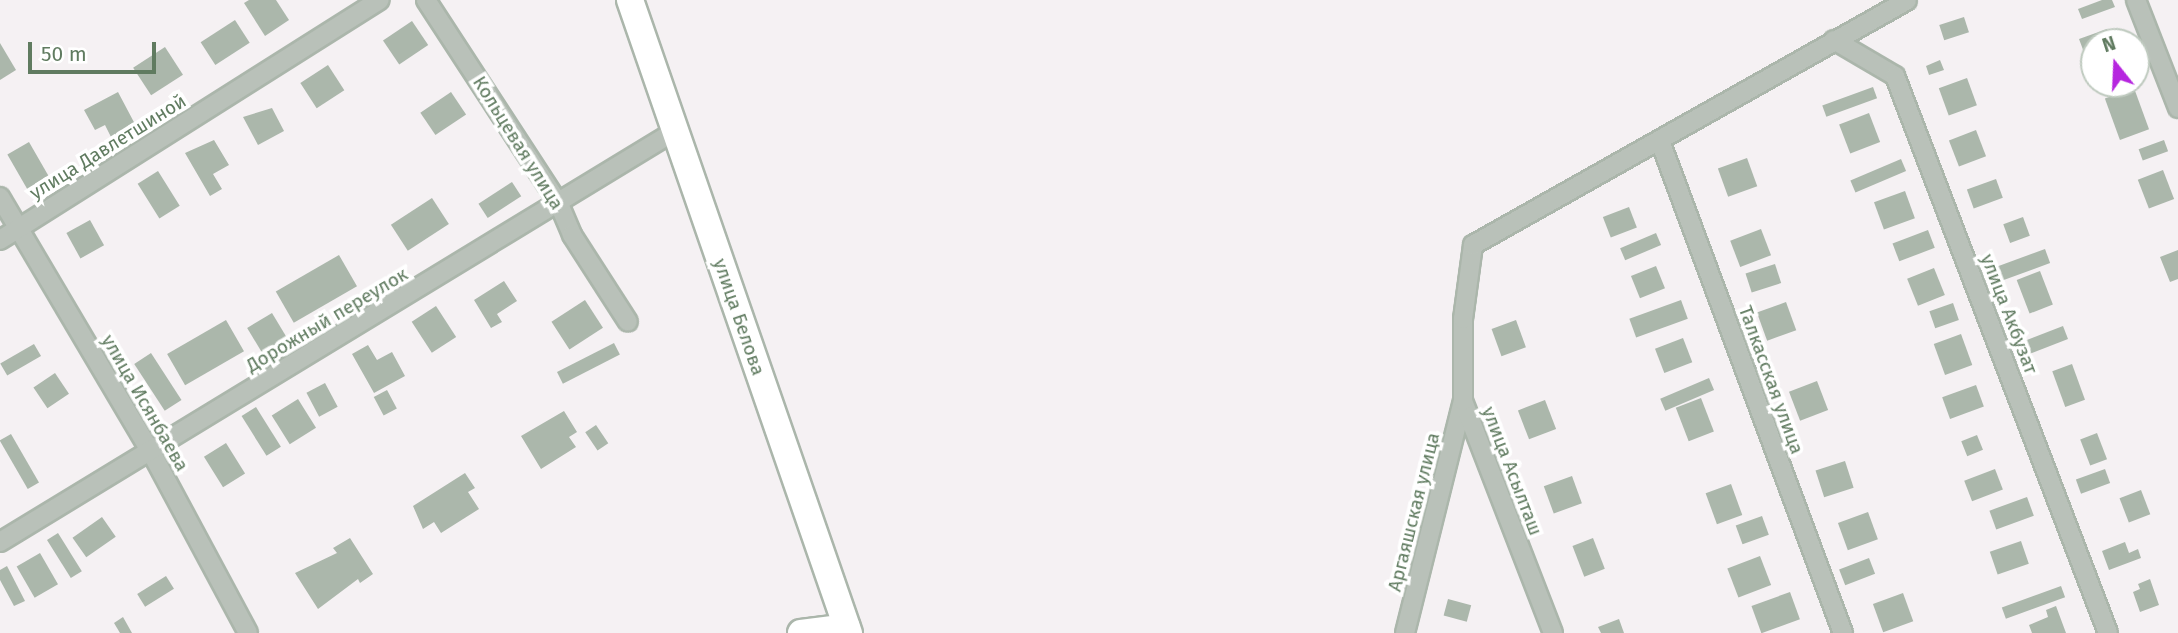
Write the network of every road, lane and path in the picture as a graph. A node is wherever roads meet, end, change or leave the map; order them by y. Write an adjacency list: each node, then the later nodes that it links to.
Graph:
1 (380, 0): 12 (street, улица Давлетшиной)
2 (426, 0): 11 (street, Кольцевая улица)
3 (630, 0): 8 (main road, улица Белова)
4 (1907, 0): 6 (street)
5 (2136, 0): 7 (street)
6 (1834, 40): 9 (street); 24 (street, улица Акбузат)
7 (2178, 108)
8 (675, 131): 11 (street, Дорожный переулок); 18 (main road, улица Белова)
9 (1660, 141): 15 (street, улица Асылташ); 23 (street, Талкасская улица)
10 (0, 197): 12 (street, улица Исянбаева)
11 (559, 204): 14 (street, Кольцевая улица); 16 (street, Дорожный переулок)
12 (19, 229): 13 (street, улица Давлетшиной); 16 (street, улица Исянбаева)
13 (0, 240)
14 (628, 322)
15 (1463, 401): 21 (street, Аргаяшская улица); 22 (street, улица Асылташ)
16 (151, 452): 17 (street, Дорожный переулок); 19 (street, улица Исянбаева)
17 (0, 542)
18 (848, 630): 20 (main road)
19 (248, 633)
20 (801, 633)
21 (1405, 633)
22 (1553, 633)
23 (1843, 633)
24 (2108, 633)

